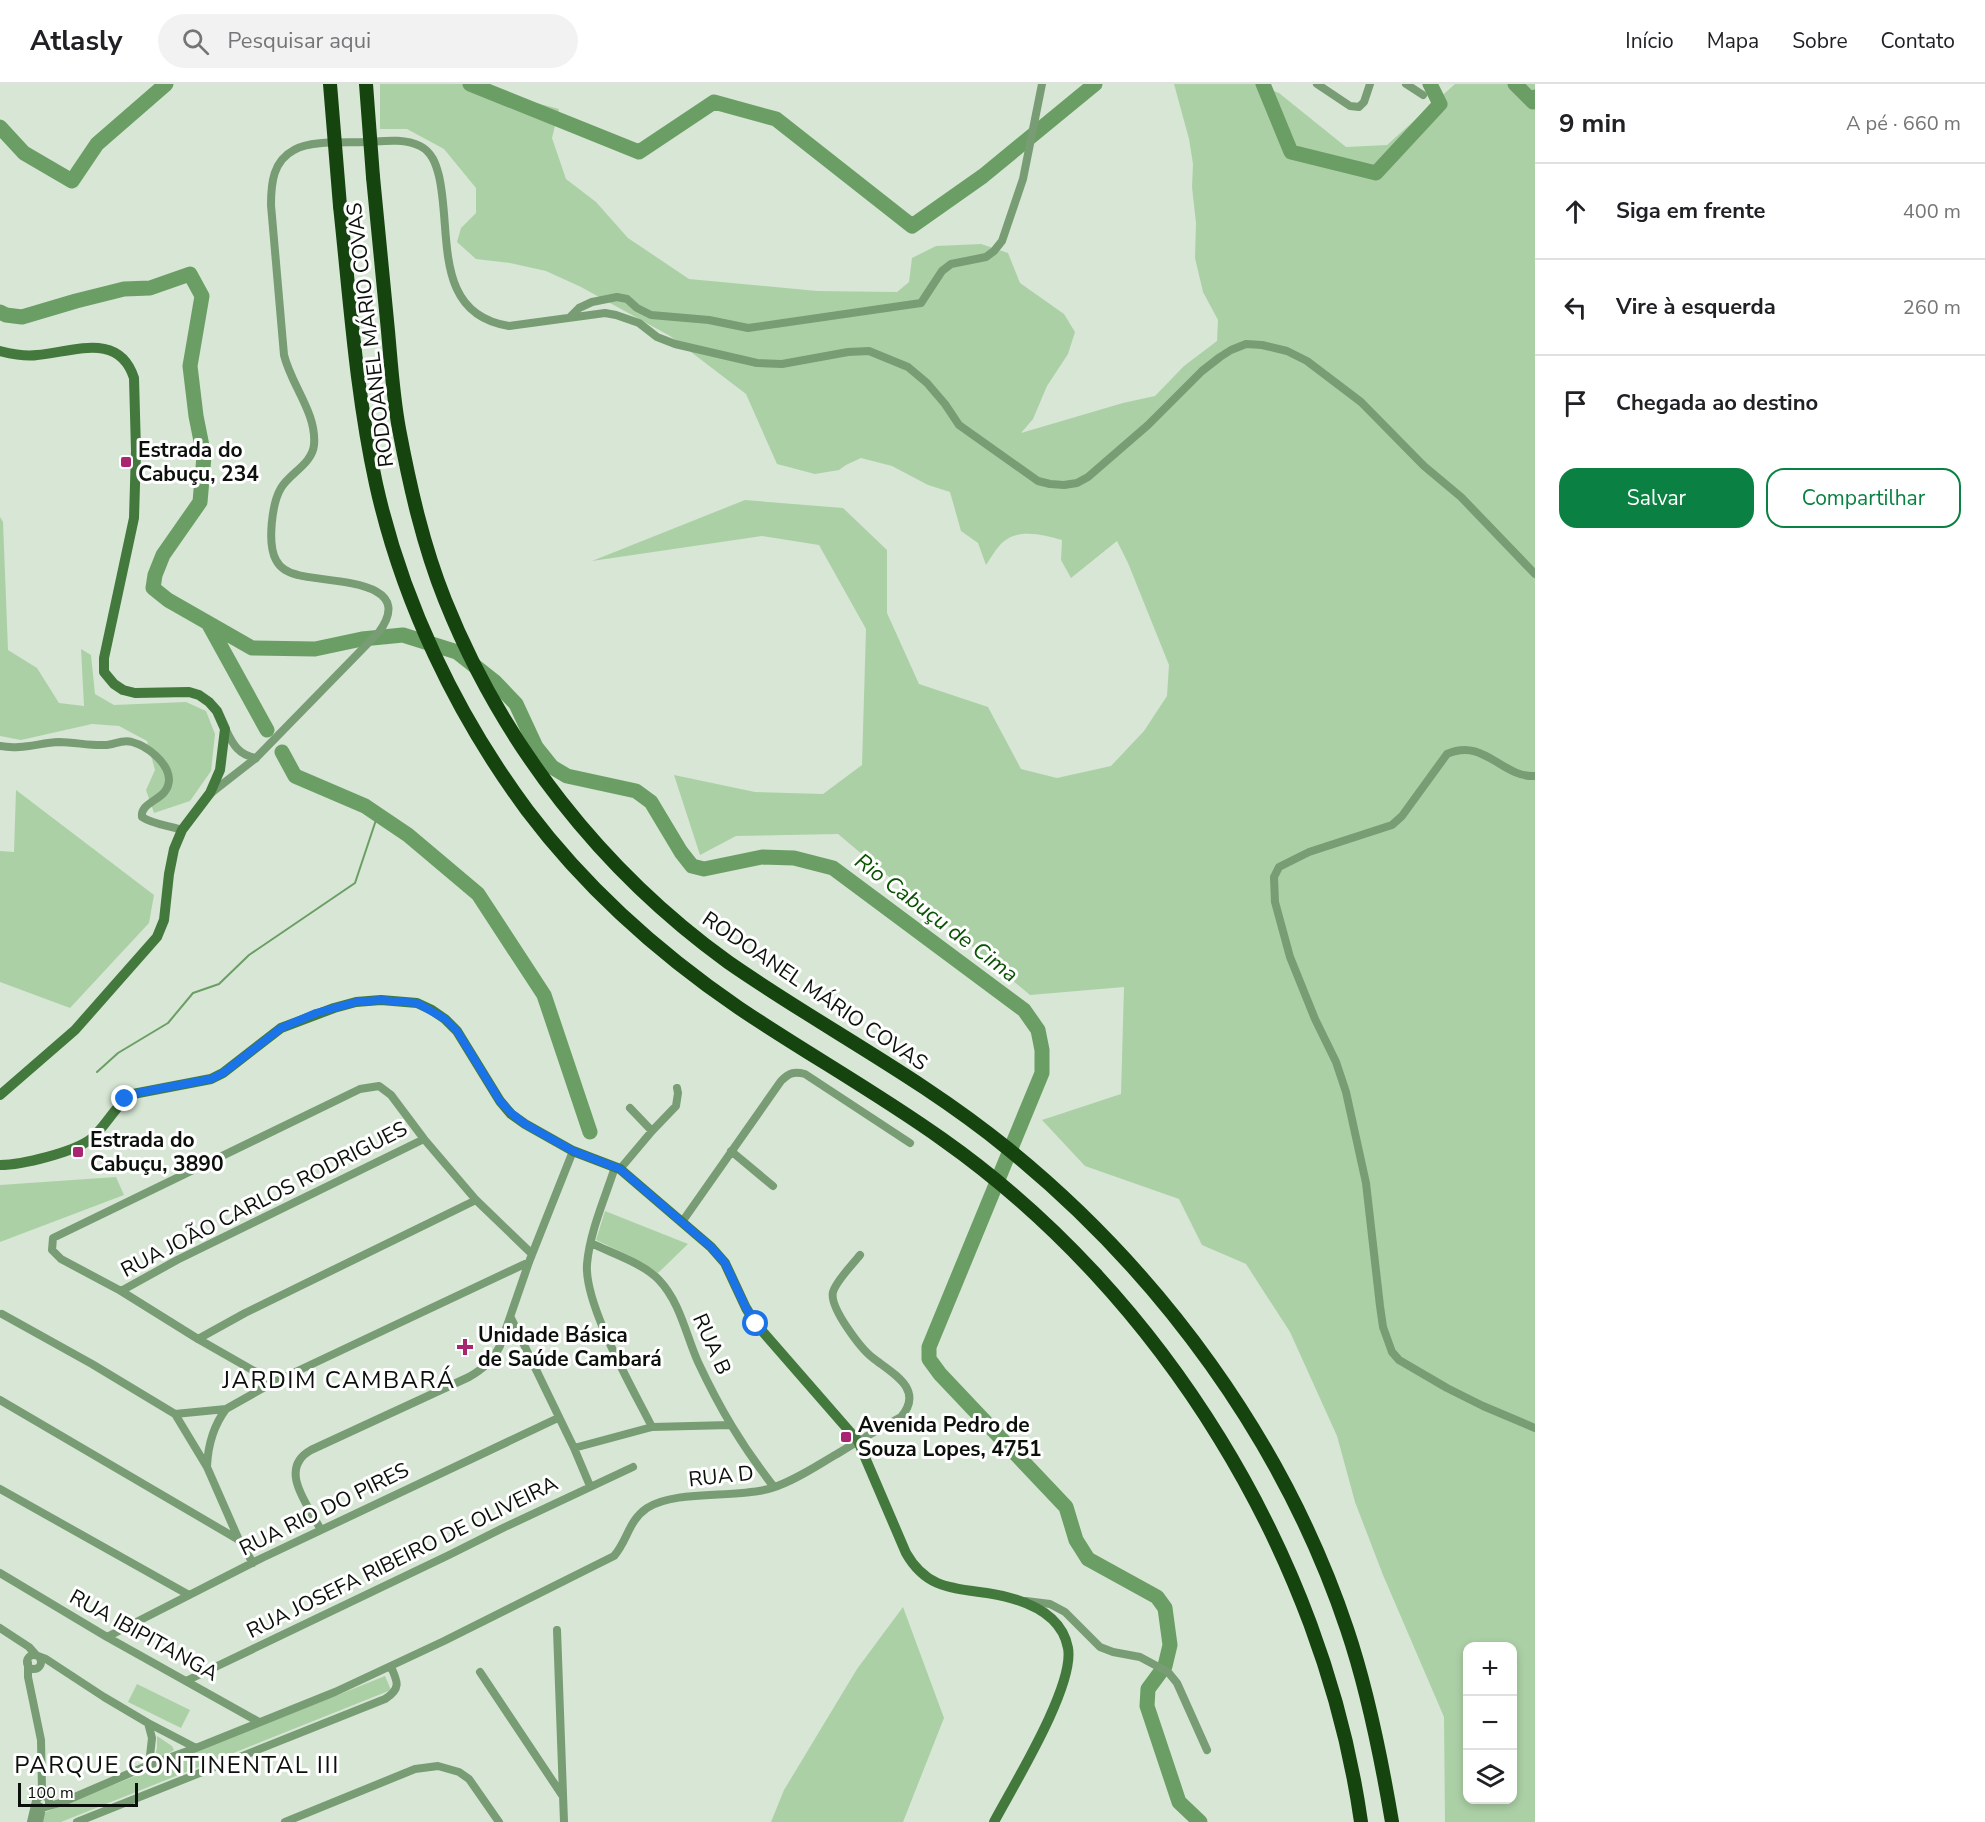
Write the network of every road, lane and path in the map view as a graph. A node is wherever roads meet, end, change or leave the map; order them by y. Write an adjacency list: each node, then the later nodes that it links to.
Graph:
1 (330, 84): 81 (highway, RODOANEL MÁRIO COVAS, bridge)
2 (366, 84): 82 (highway, RODOANEL MÁRIO COVAS, bridge)
3 (1042, 84): 8 (street)
4 (1317, 84): 5 (street)
5 (1370, 84)
6 (1406, 84): 7 (street)
7 (1423, 95)
8 (569, 317): 10 (street); 13 (street)
9 (0, 351): 11 (main road)
10 (1535, 574)
11 (225, 729): 13 (street); 15 (main road)
12 (0, 746): 16 (street)
13 (256, 758): 15 (street)
14 (1535, 776): 44 (street)
15 (210, 794): 16 (main road)
16 (182, 830): 18 (main road)
17 (677, 1088): 20 (street)
18 (0, 1095)
19 (630, 1108): 20 (street)
20 (652, 1131): 26 (street)
21 (424, 1139): 28 (street); 33 (street, RUA JOÃO CARLOS RODRIGUES); 33 (street)
22 (910, 1143): 24 (street)
23 (573, 1151): 25 (main road); 26 (main road); 32 (street)
24 (731, 1151): 27 (street); 29 (street)
25 (0, 1165)
26 (618, 1168): 29 (main road); 30 (street)
27 (772, 1186)
28 (476, 1200): 32 (street); 36 (street)
29 (682, 1222): 45 (main road)
30 (591, 1243): 42 (street, RUA B); 43 (street)
31 (860, 1255): 45 (street, RUA D)
32 (531, 1258): 35 (street); 37 (street)
33 (121, 1291): 36 (street)
34 (2, 1314): 40 (street)
35 (511, 1318): 41 (street); 52 (street)
36 (198, 1339): 37 (street)
37 (272, 1383): 39 (street)
38 (0, 1400): 53 (street)
39 (226, 1409): 40 (street); 47 (street)
40 (175, 1414): 47 (street)
41 (558, 1418): 46 (street); 52 (street, RUA RIO DO PIRES)
42 (730, 1425): 43 (street); 50 (street, RUA B)
43 (652, 1427): 46 (street)
44 (1535, 1428)
45 (858, 1441): 50 (street, RUA D); 59 (main road)
46 (574, 1448): 49 (street)
47 (207, 1467): 53 (street)
48 (633, 1467): 49 (street, RUA JOSEFA RIBEIRO DE OLIVEIRA)
49 (590, 1486): 66 (street, RUA JOSEFA RIBEIRO DE OLIVEIRA)
50 (774, 1487): 64 (street, RUA D)
51 (0, 1489): 58 (street)
52 (321, 1530): 54 (street, RUA RIO DO PIRES)
53 (239, 1540): 54 (street)
54 (253, 1563): 58 (street, RUA RIO DO PIRES)
55 (0, 1573): 57 (street, RUA IBIPITANGA)
56 (0, 1578): 57 (street, RUA IBIPITANGA)
57 (12, 1580): 62 (street, RUA IBIPITANGA)
58 (189, 1595): 62 (street, RUA RIO DO PIRES)
59 (1025, 1601): 70 (street); 80 (main road)
60 (0, 1628): 63 (street)
61 (557, 1630): 72 (street)
62 (107, 1637): 66 (street, RUA IBIPITANGA)
63 (35, 1661): 68 (street); 73 (street)
64 (391, 1667): 67 (street); 77 (street)
65 (480, 1672): 72 (street)
66 (186, 1681): 67 (street, RUA IBIPITANGA)
67 (259, 1722): 69 (street)
68 (148, 1723): 69 (street); 71 (street)
69 (196, 1748): 71 (street)
70 (1207, 1750)
71 (149, 1765): 73 (street)
72 (562, 1796): 79 (street)
73 (43, 1800): 75 (street); 76 (street)
74 (496, 1821): 78 (street)
75 (31, 1822)
76 (39, 1822)
77 (77, 1822)
78 (285, 1822)
79 (564, 1822)
80 (994, 1822)
81 (1361, 1822)
82 (1392, 1822)

